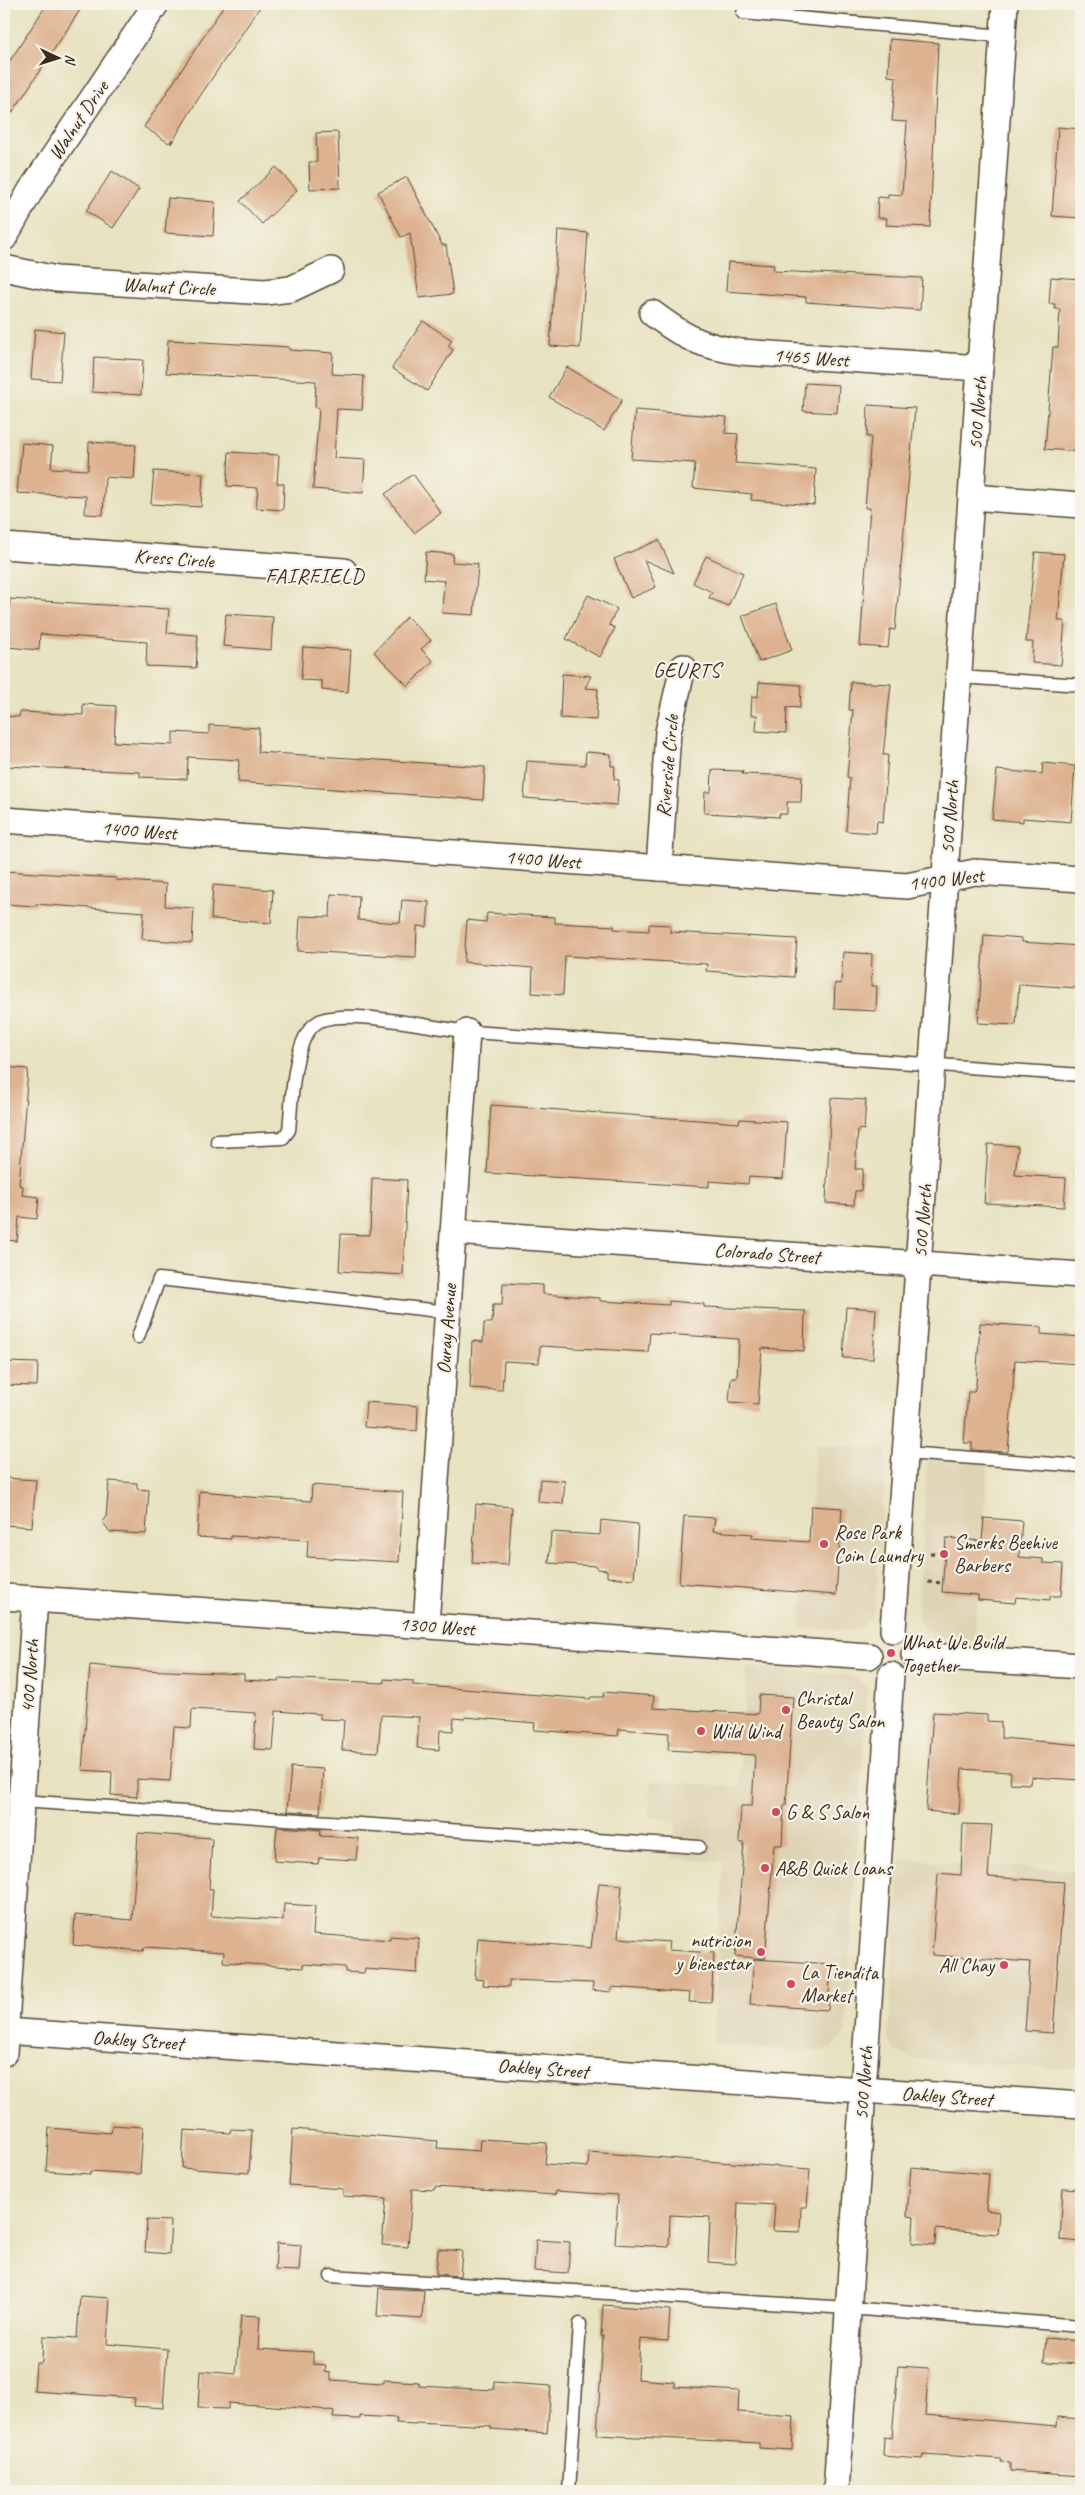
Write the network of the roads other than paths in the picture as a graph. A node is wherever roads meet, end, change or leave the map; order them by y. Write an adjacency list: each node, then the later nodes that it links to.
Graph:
1 (156, 4): 5 (street, Walnut Drive)
2 (1006, 4): 4 (street, 500 North)
3 (743, 13): 4 (lane)
4 (1003, 36): 9 (street, 500 North)
5 (4, 238)
6 (4, 268): 7 (street, Walnut Circle)
7 (331, 270)
8 (652, 313): 9 (street, 1465 West)
9 (980, 368): 10 (street, 500 North)
10 (971, 497): 11 (street); 15 (street, 500 North)
11 (1081, 505)
12 (4, 546): 13 (street, Kress Circle)
13 (344, 571)
14 (683, 667): 18 (street, Riverside Circle)
15 (959, 676): 16 (lane); 19 (street, 500 North)
16 (1081, 685)
17 (4, 820): 18 (street, 1400 West)
18 (659, 868): 19 (street, 1400 West)
19 (945, 878): 20 (street, 1400 West); 22 (street, 500 North)
20 (1081, 879)
21 (467, 1032): 22 (lane); 24 (lane); 25 (street, Ouray Avenue)
22 (932, 1065): 23 (lane); 26 (street, 500 North)
23 (1081, 1075)
24 (217, 1141)
25 (453, 1232): 26 (street, Colorado Street); 28 (street, Ouray Avenue)
26 (919, 1264): 27 (street, Colorado Street); 30 (street, 500 North)
27 (1081, 1275)
28 (448, 1312): 29 (lane); 34 (street, Ouray Avenue)
29 (138, 1337)
30 (906, 1453): 31 (lane); 35 (street, 500 North)
31 (1081, 1466)
32 (4, 1597): 33 (street, 1300 West)
33 (35, 1599): 34 (street, 1300 West); 40 (street, 400 North)
34 (426, 1625): 37 (street, 1300 West)
35 (893, 1630): 36 (street); 37 (street)
36 (914, 1655): 38 (street); 39 (street)
37 (869, 1656): 39 (street)
38 (1081, 1666)
39 (891, 1675): 43 (street, 500 North)
40 (21, 1801): 41 (lane); 42 (street, 400 North)
41 (699, 1847)
42 (4, 2038): 43 (street, Oakley Street)
43 (863, 2090): 44 (street, Oakley Street); 46 (street, 500 North)
44 (1081, 2105)
45 (331, 2276): 46 (lane)
46 (848, 2308): 48 (lane); 50 (street, 500 North)
47 (580, 2324): 49 (lane)
48 (1081, 2326)
49 (569, 2491)
50 (836, 2491)

